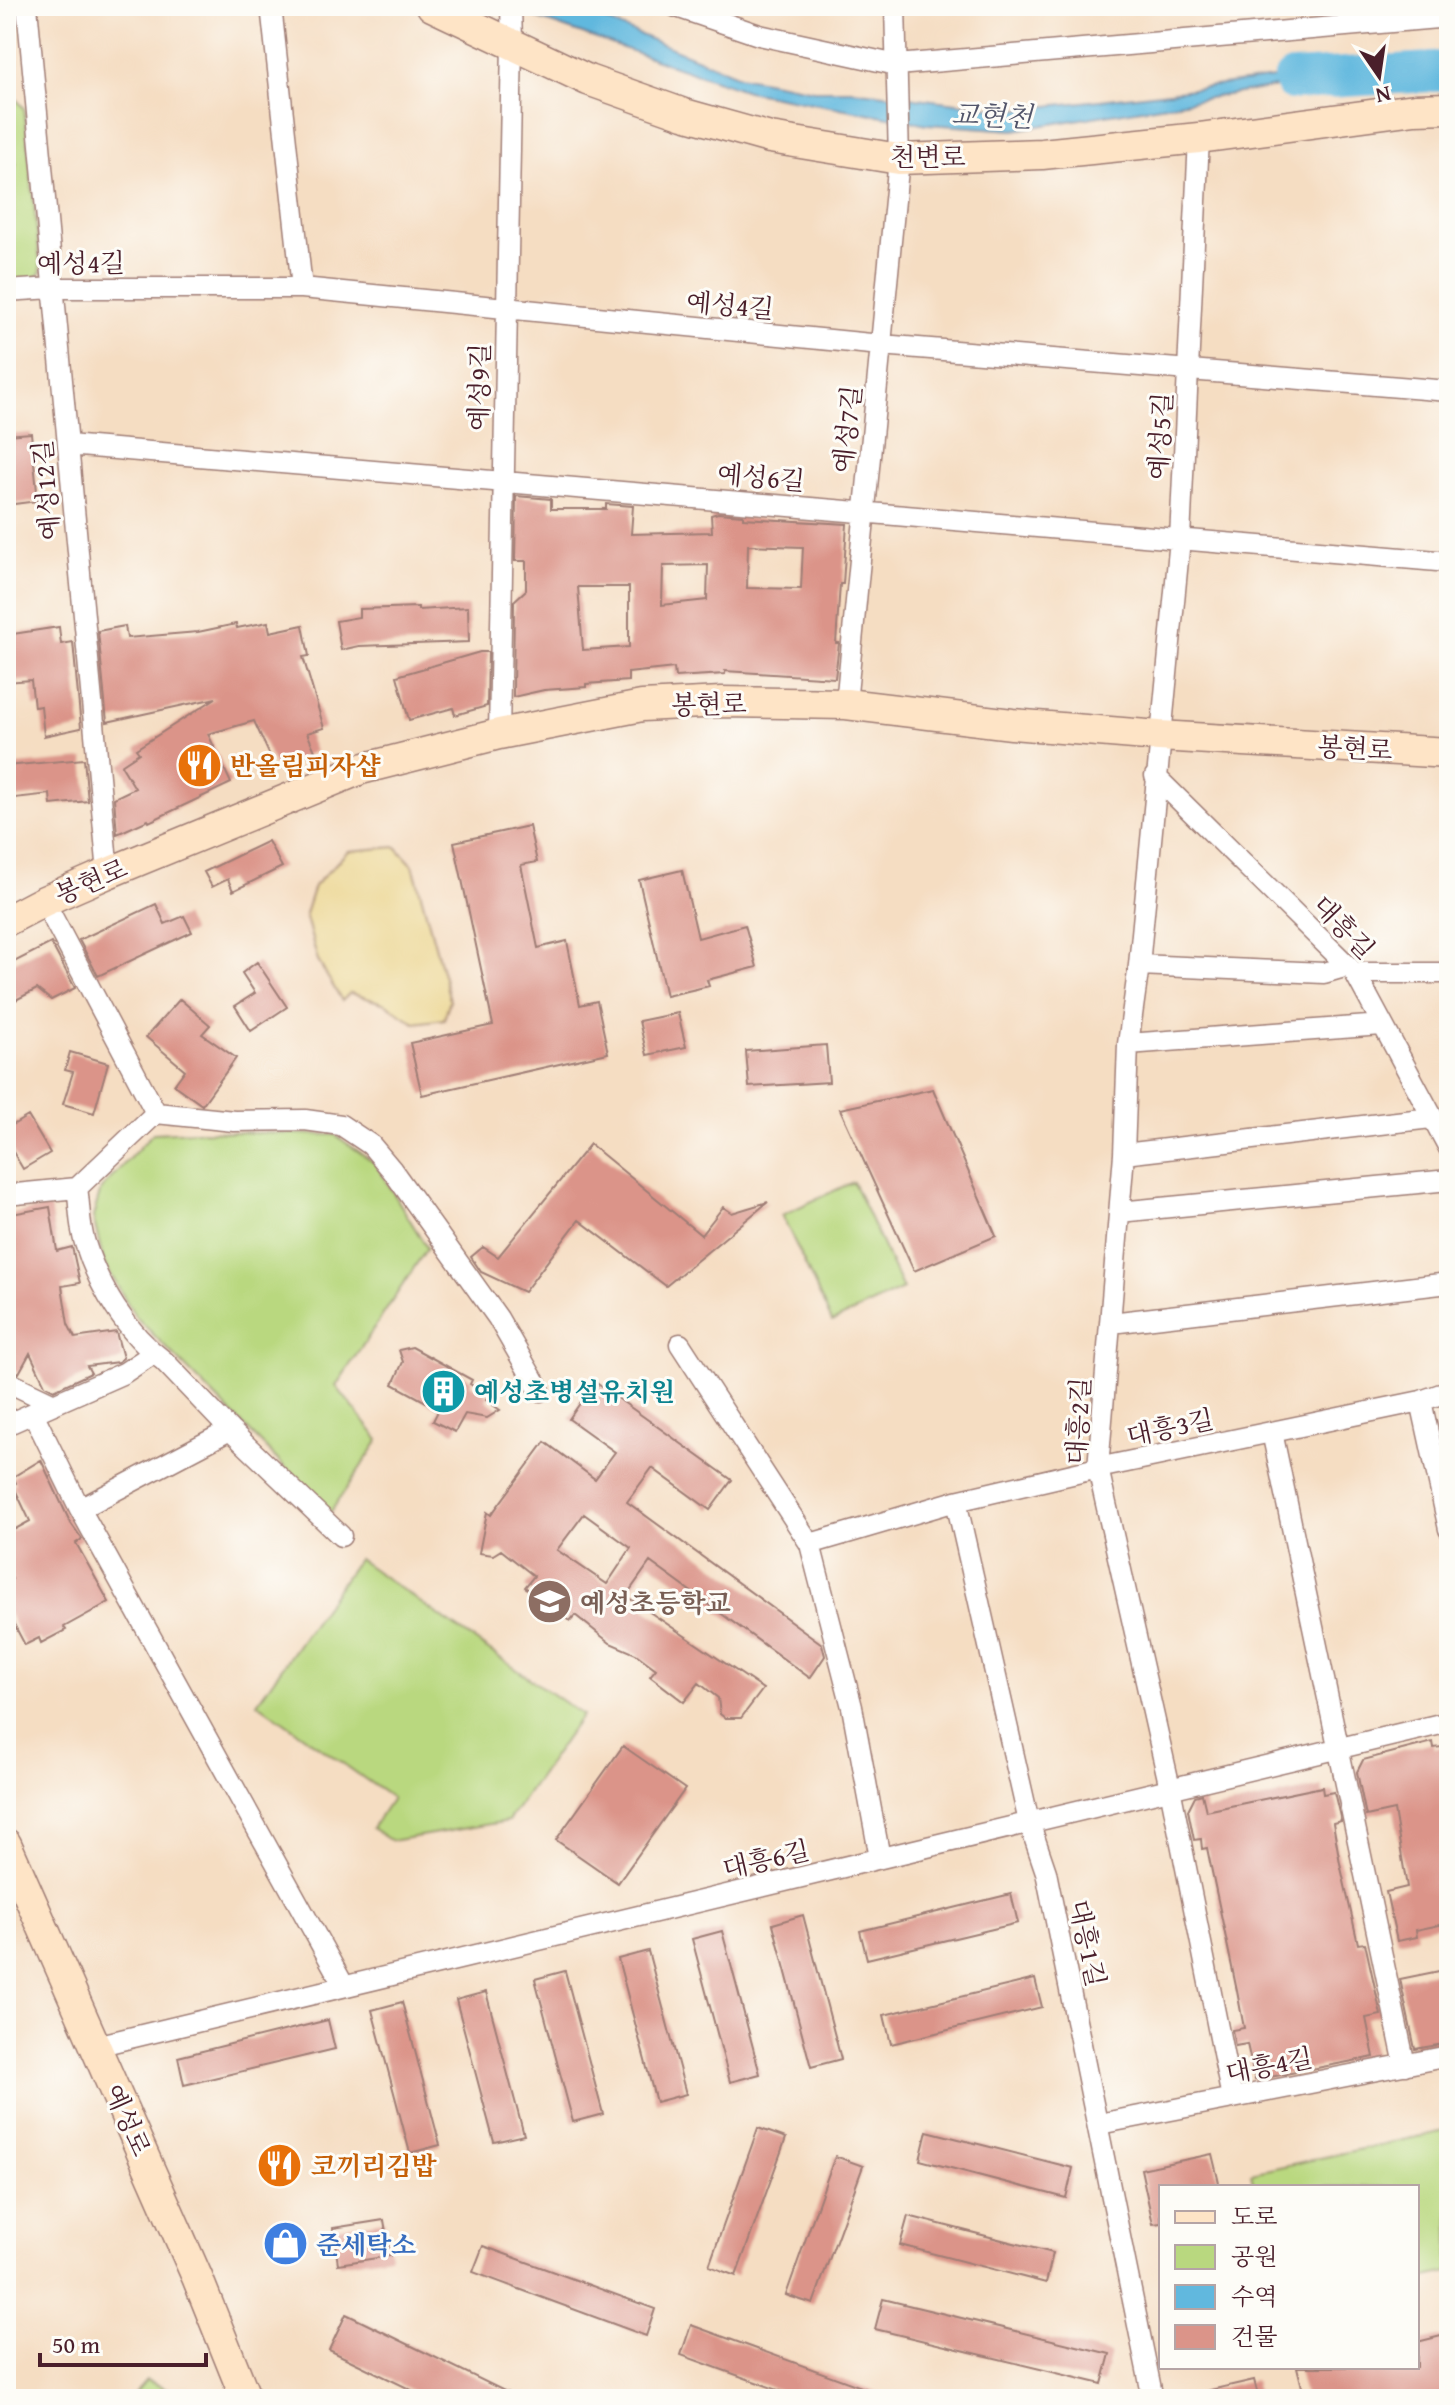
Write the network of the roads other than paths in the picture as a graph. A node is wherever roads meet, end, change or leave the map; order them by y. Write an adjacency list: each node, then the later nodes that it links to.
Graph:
1 (27, 6): 13 (street, 예성12길)
2 (271, 6): 14 (street)
3 (432, 6): 8 (street, 천변로)
4 (674, 6): 9 (street)
5 (895, 6): 9 (street, 예성7길)
6 (1340, 16): 7 (street); 9 (street)
7 (1449, 17)
8 (512, 23): 12 (street, 천변로); 16 (street, 예성9길)
9 (897, 65): 12 (street, 예성7길)
10 (1449, 108): 11 (street, 천변로)
11 (1199, 138): 12 (street, 천변로); 18 (street, 예성5길)
12 (899, 159): 17 (street, 예성7길)
13 (53, 288): 14 (street, 예성4길); 15 (street, 예성4길); 20 (street, 예성12길)
14 (302, 288): 16 (street, 예성4길)
15 (6, 291)
16 (507, 310): 17 (street, 예성4길); 21 (street, 예성9길)
17 (881, 345): 18 (street, 예성4길); 22 (street, 예성7길)
18 (1190, 369): 19 (street, 예성4길); 23 (street, 예성5길)
19 (1449, 391)
20 (68, 445): 21 (street, 예성6길); 30 (street, 예성12길)
21 (503, 482): 22 (street, 예성6길); 26 (street, 예성9길)
22 (865, 512): 23 (street, 예성6길); 25 (street, 예성7길)
23 (1180, 539): 24 (street, 예성6길); 27 (street, 예성5길)
24 (1449, 562)
25 (846, 704): 26 (street, 봉현로); 27 (street, 봉현로)
26 (499, 734): 30 (street, 봉현로)
27 (1159, 736): 28 (street, 봉현로); 29 (street, 대흥2길)
28 (1449, 753)
29 (1155, 776): 33 (street, 대흥2길); 34 (street, 대흥길)
30 (108, 873): 31 (street, 봉현로)
31 (44, 901): 32 (street, 봉현로); 38 (street)
32 (6, 921)
33 (1139, 965): 34 (street); 37 (street, 대흥2길)
34 (1352, 970): 35 (street); 36 (street, 대흥길)
35 (1449, 973)
36 (1382, 1025): 37 (street); 39 (street, 대흥길)
37 (1128, 1044): 41 (street, 대흥2길)
38 (156, 1113): 43 (street); 51 (street)
39 (1431, 1118): 40 (street, 대흥길); 41 (street)
40 (1449, 1148)
41 (1124, 1154): 45 (street, 대흥2길)
42 (1449, 1180): 45 (street)
43 (77, 1188): 44 (street); 49 (street)
44 (6, 1195)
45 (1119, 1212): 47 (street, 대흥2길)
46 (1449, 1283): 47 (street)
47 (1111, 1323): 58 (street, 대흥2길)
48 (680, 1344): 63 (street)
49 (154, 1353): 54 (street); 56 (street)
50 (6, 1381): 54 (street)
51 (540, 1391)
52 (1449, 1391): 53 (street, 대흥3길)
53 (1421, 1401): 57 (street, 대흥3길); 61 (street)
54 (42, 1408): 55 (street); 60 (street)
55 (6, 1425)
56 (230, 1430): 60 (street); 62 (street)
57 (1272, 1432): 58 (street, 대흥3길); 65 (street)
58 (1098, 1468): 59 (street, 대흥3길); 66 (street, 대흥2길)
59 (956, 1501): 63 (street, 대흥3길); 67 (street, 대흥1길)
60 (80, 1509): 70 (street)
61 (1449, 1529)
62 (341, 1536)
63 (810, 1544): 69 (street)
64 (1449, 1722): 65 (street, 대흥6길)
65 (1337, 1749): 66 (street, 대흥6길); 73 (street)
66 (1170, 1788): 67 (street, 대흥6길); 74 (street, 대흥2길)
67 (1029, 1822): 69 (street, 대흥6길); 75 (street, 대흥1길)
68 (6, 1844): 71 (street, 예성로)
69 (880, 1858): 70 (street, 대흥6길)
70 (344, 1986): 71 (street, 대흥6길)
71 (96, 2046): 76 (street, 예성로)
72 (1449, 2056): 73 (street, 대흥4길)
73 (1405, 2065): 74 (street, 대흥4길)
74 (1232, 2098): 75 (street, 대흥4길)
75 (1099, 2124): 77 (street, 대흥1길)
76 (246, 2399)
77 (1153, 2399)

